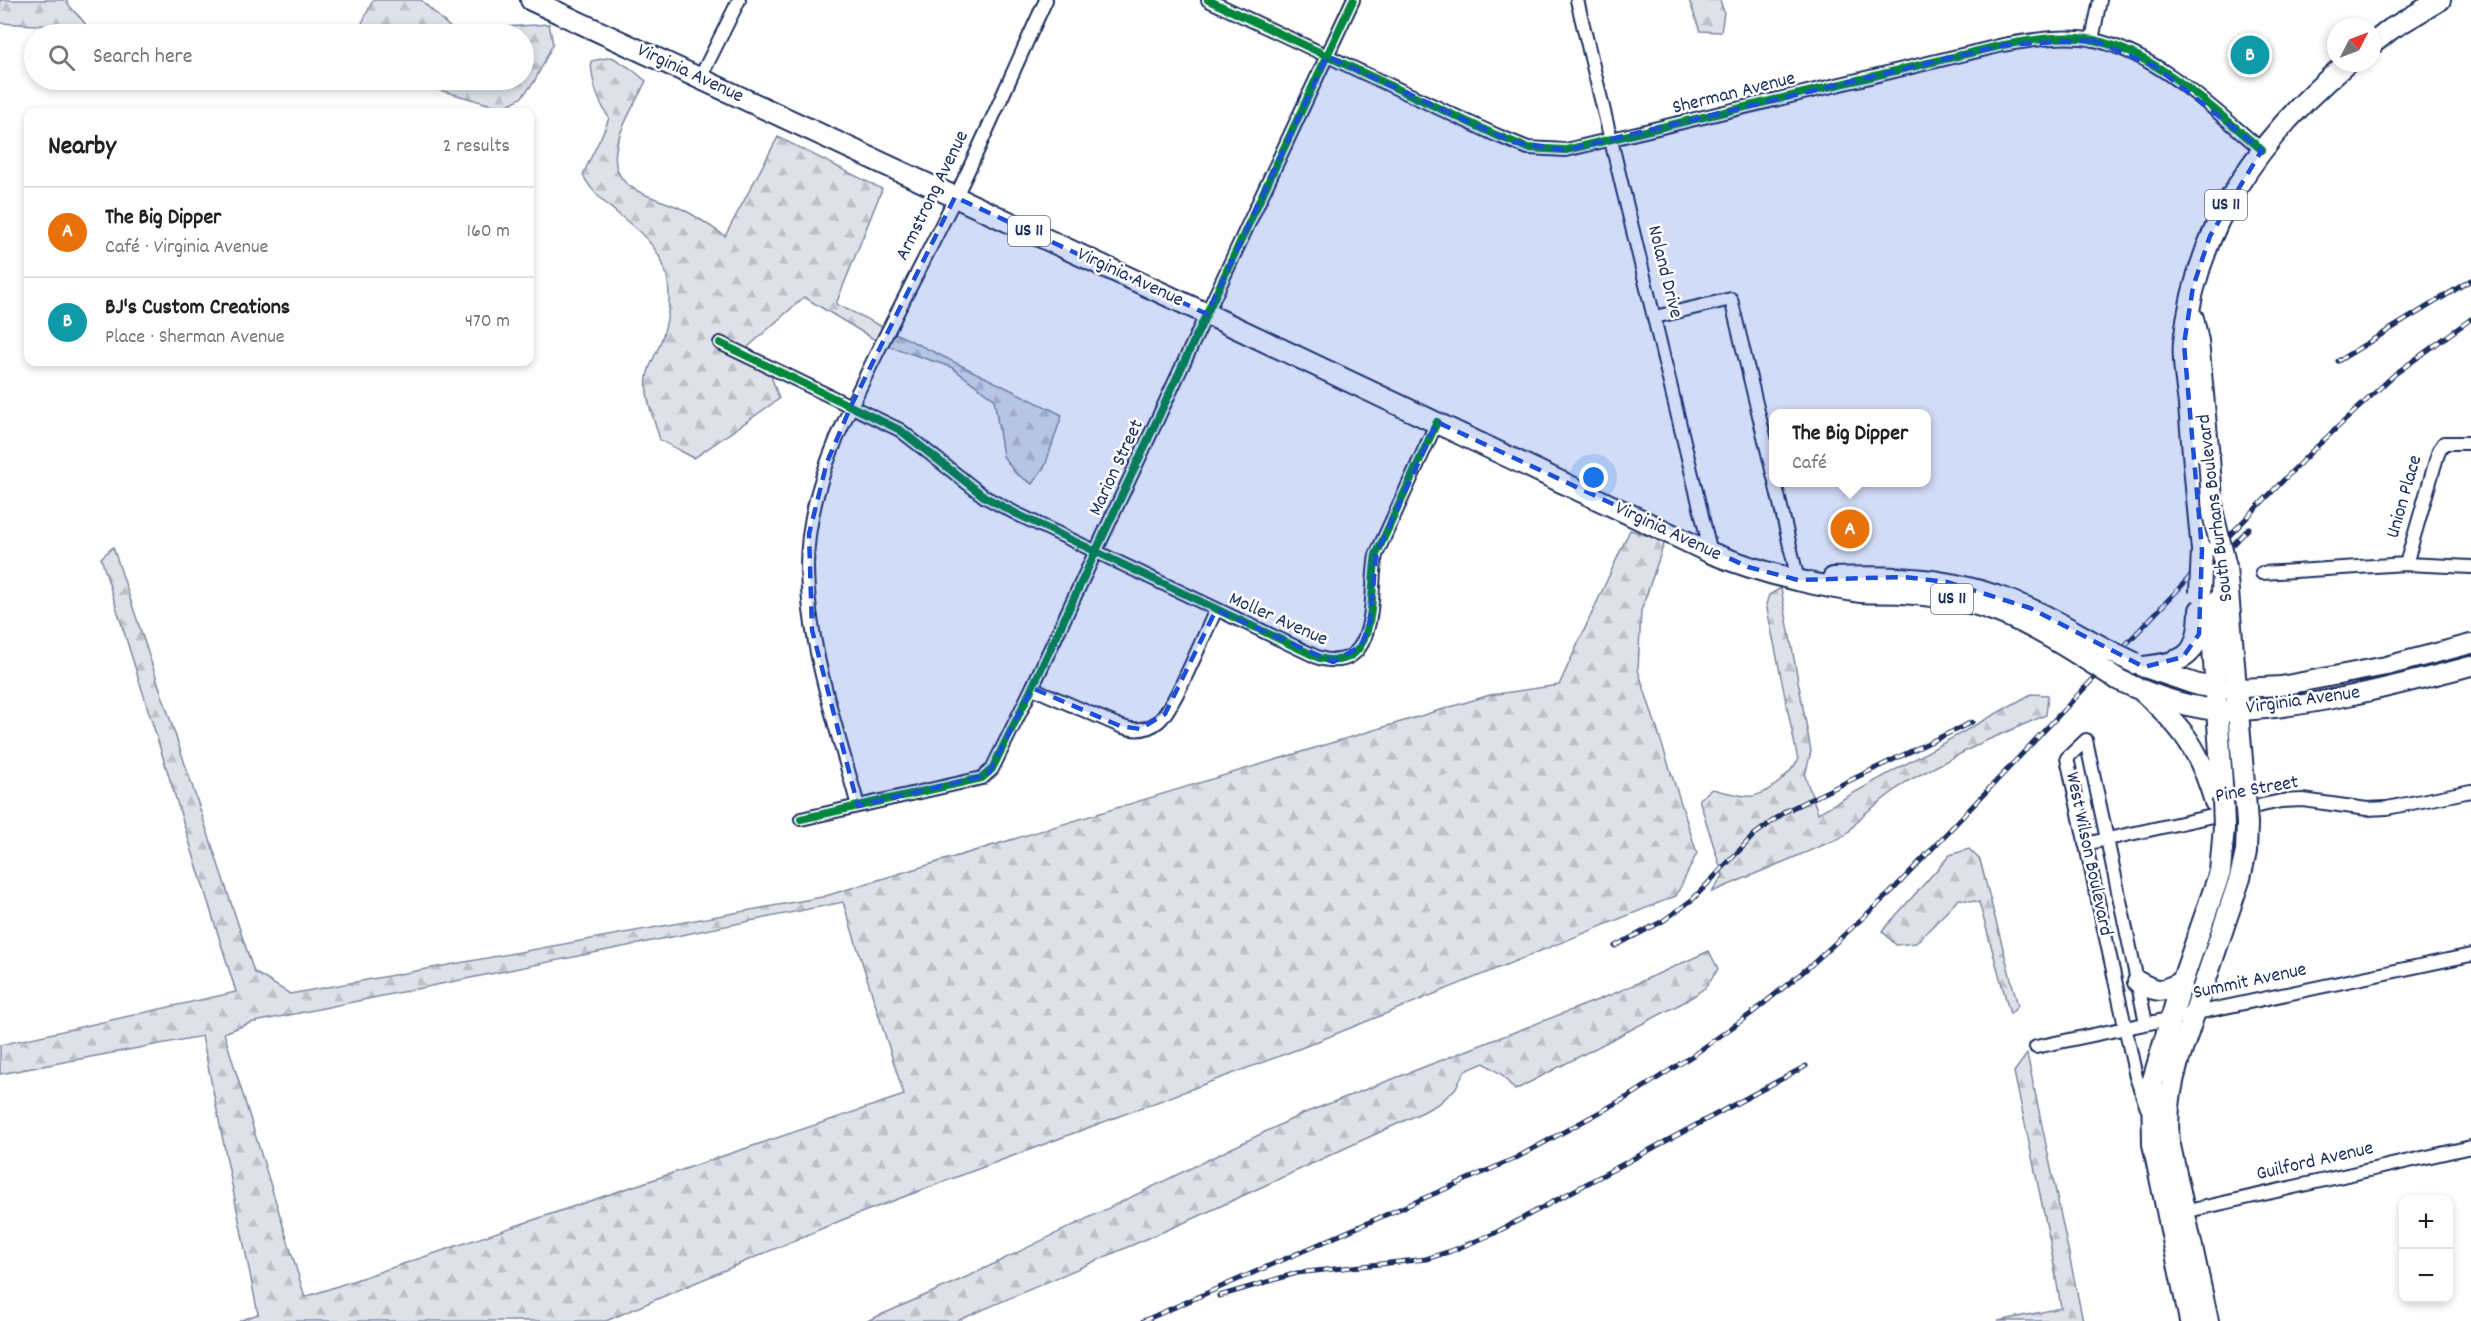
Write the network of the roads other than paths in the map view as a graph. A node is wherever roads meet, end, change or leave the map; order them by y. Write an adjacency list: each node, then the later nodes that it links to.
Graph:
1 (531, 0): 13 (main road, Virginia Avenue / US 11)
2 (739, 0): 13 (street)
3 (1046, 0): 16 (street, Armstrong Avenue)
4 (1208, 0): 11 (street, Sherman Avenue)
5 (1353, 0): 11 (street, Marion Street)
6 (1577, 0): 14 (street, Noland Drive)
7 (2100, 0): 10 (street)
8 (2440, 0): 9 (main road)
9 (2381, 37)
10 (2092, 40): 14 (street, Sherman Avenue); 15 (street, Sherman Avenue)
11 (1327, 56): 14 (street, Sherman Avenue); 17 (street, Marion Street)
12 (2338, 72): 15 (main road, South Burhans Boulevard / US 11)
13 (700, 78): 16 (main road, Virginia Avenue / US 11)
14 (1611, 140): 18 (street, Noland Drive)
15 (2262, 150): 23 (main road, South Burhans Boulevard / US 11)
16 (955, 197): 17 (main road, Virginia Avenue / US 11); 20 (street, Armstrong Avenue)
17 (1207, 314): 21 (main road, Virginia Avenue / US 11); 26 (street, Marion Street)
18 (1655, 316): 24 (street); 27 (street, Noland Drive)
19 (720, 343): 20 (street, Moller Avenue)
20 (851, 406): 26 (street, Moller Avenue); 44 (street, Armstrong Avenue)
21 (1437, 422): 27 (main road, Virginia Avenue / US 11); 33 (street, Moller Avenue)
22 (2471, 443): 28 (street, Union Place)
23 (2201, 458): 32 (main road, South Burhans Boulevard / US 11, bridge); 38 (main road, South Burhans Boulevard / US 11, bridge)
24 (1769, 461)
25 (1775, 487): 31 (street)
26 (1095, 553): 33 (street, Moller Avenue); 37 (street, Marion Street)
27 (1711, 553): 31 (main road, Virginia Avenue / US 11)
28 (2406, 564): 29 (street); 30 (street)
29 (2471, 567)
30 (2262, 573)
31 (1798, 580): 35 (main road, Virginia Avenue / US 11, bridge); 39 (main road, Virginia Avenue / US 11, bridge)
32 (2204, 589): 35 (main road); 38 (main road, South Burhans Boulevard)
33 (1216, 610): 37 (street)
34 (2471, 644): 38 (main road, Virginia Avenue)
35 (2140, 665): 38 (main road, Virginia Avenue)
36 (2471, 666): 41 (main road, Virginia Avenue)
37 (1032, 688): 44 (street, Marion Street)
38 (2226, 689): 40 (main road); 41 (main road, South Burhans Boulevard / US 11)
39 (2142, 691): 40 (main road, Virginia Avenue / US 11); 43 (main road)
40 (2217, 710): 41 (main road, Virginia Avenue / US 11); 43 (main road)
41 (2238, 711): 51 (main road, West Wilson Boulevard, bridge)
42 (2471, 791): 46 (street, Pine Street)
43 (2219, 801): 50 (main road, West Wilson Boulevard)
44 (858, 806): 45 (street, Marion Street)
45 (801, 819)
46 (2108, 840): 47 (street, Pine Street); 47 (street, West Wilson Boulevard); 49 (street, West Wilson Boulevard)
47 (2085, 844): 54 (street, West Wilson Boulevard)
48 (2471, 955): 51 (street, Summit Avenue)
49 (2138, 982): 50 (main road); 53 (street, West Wilson Boulevard)
50 (2182, 982): 52 (main road, West Wilson Boulevard)
51 (2196, 1013): 52 (street, Summit Avenue); 58 (main road, West Wilson Boulevard)
52 (2170, 1018): 53 (street, Summit Avenue); 56 (main road, West Wilson Boulevard)
53 (2146, 1023): 54 (street, Summit Avenue)
54 (2125, 1027): 55 (street, Summit Avenue); 56 (street, West Wilson Boulevard)
55 (2036, 1047)
56 (2151, 1117): 58 (main road, West Wilson Boulevard)
57 (2471, 1147): 58 (street, Guilford Avenue)
58 (2175, 1214): 59 (main road, West Wilson Boulevard); 60 (main road, West Wilson Boulevard)
59 (2190, 1321)
60 (2208, 1321)

